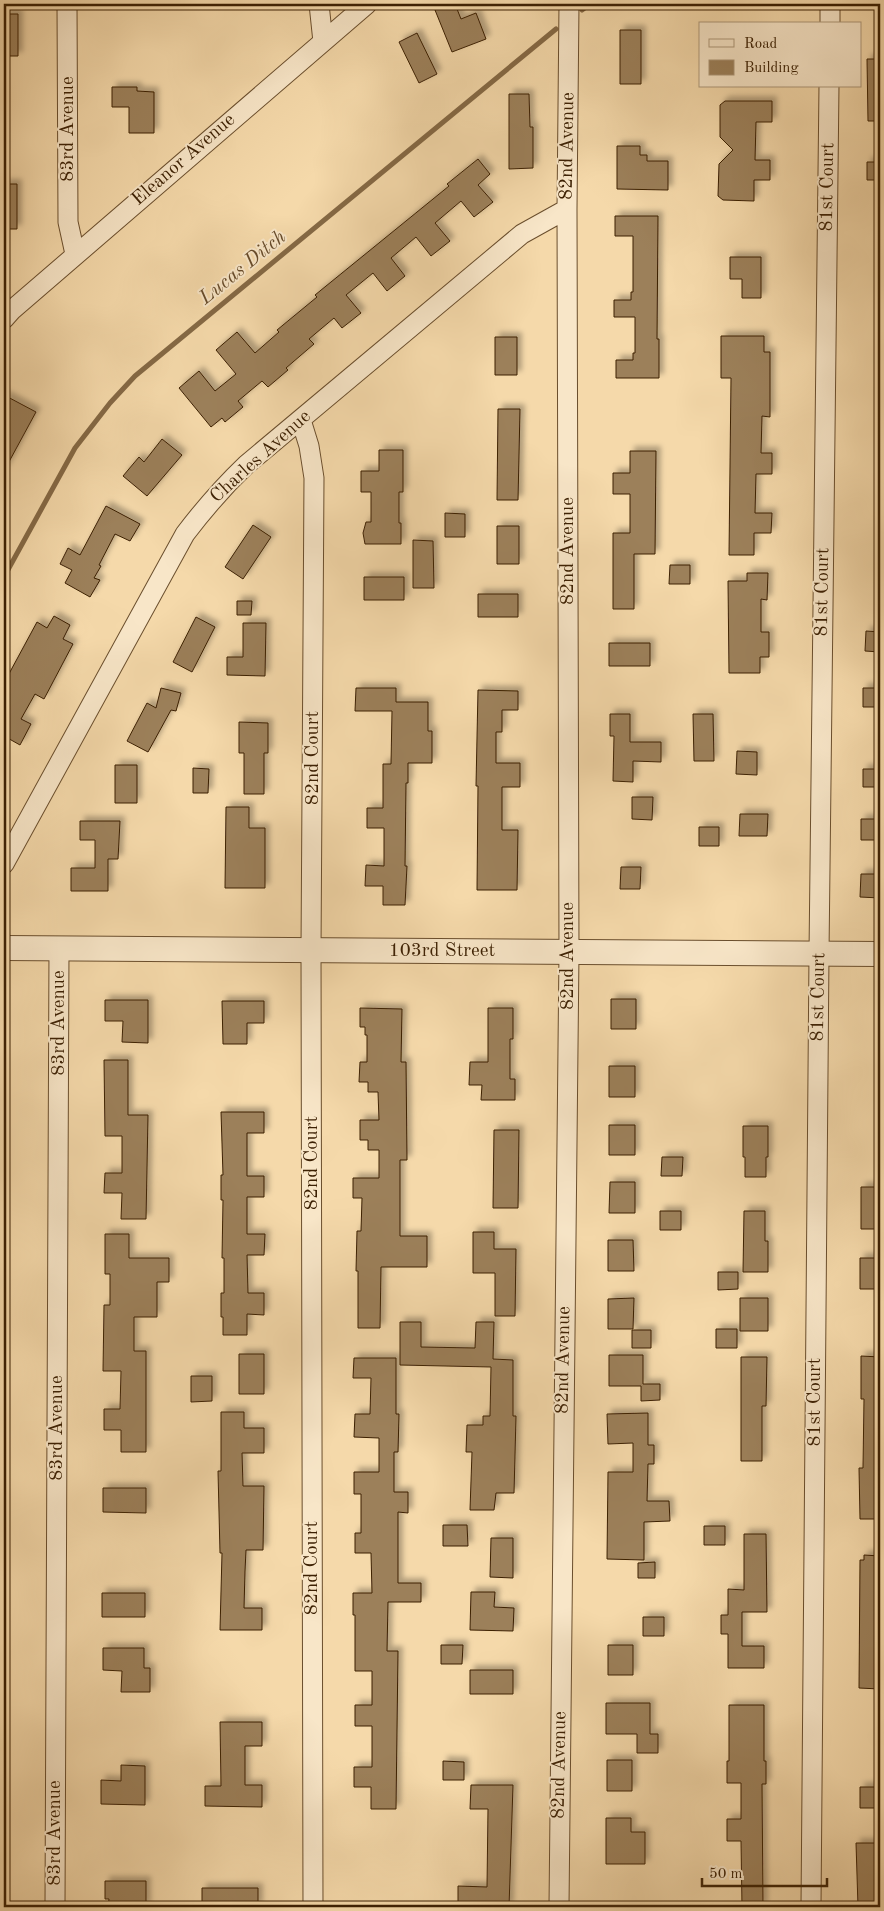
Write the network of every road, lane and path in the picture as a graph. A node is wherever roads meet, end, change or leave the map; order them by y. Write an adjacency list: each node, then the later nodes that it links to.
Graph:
1 (68, 4): 10 (street, 83rd Avenue)
2 (318, 4): 7 (street)
3 (367, 4): 7 (street, Eleanor Avenue)
4 (570, 4): 9 (street, 82nd Avenue)
5 (830, 4): 6 (street)
6 (830, 22)
7 (323, 42): 10 (street, Eleanor Avenue)
8 (829, 88): 18 (street, 81st Court)
9 (567, 209): 12 (street, Charles Avenue); 17 (street, 82nd Avenue)
10 (75, 254): 11 (street, Eleanor Avenue)
11 (4, 319)
12 (301, 420): 13 (street, Charles Avenue); 16 (street, 82nd Court)
13 (4, 864)
14 (4, 948): 15 (street, 103rd Street)
15 (59, 949): 16 (street, 103rd Street); 20 (street, 83rd Avenue)
16 (311, 951): 17 (street, 103rd Street); 21 (street, 82nd Court)
17 (569, 952): 18 (street, 103rd Street); 22 (street, 82nd Avenue)
18 (819, 954): 19 (street, 103rd Street); 23 (street, 81st Court)
19 (880, 954)
20 (55, 1907)
21 (312, 1907)
22 (559, 1907)
23 (811, 1907)

